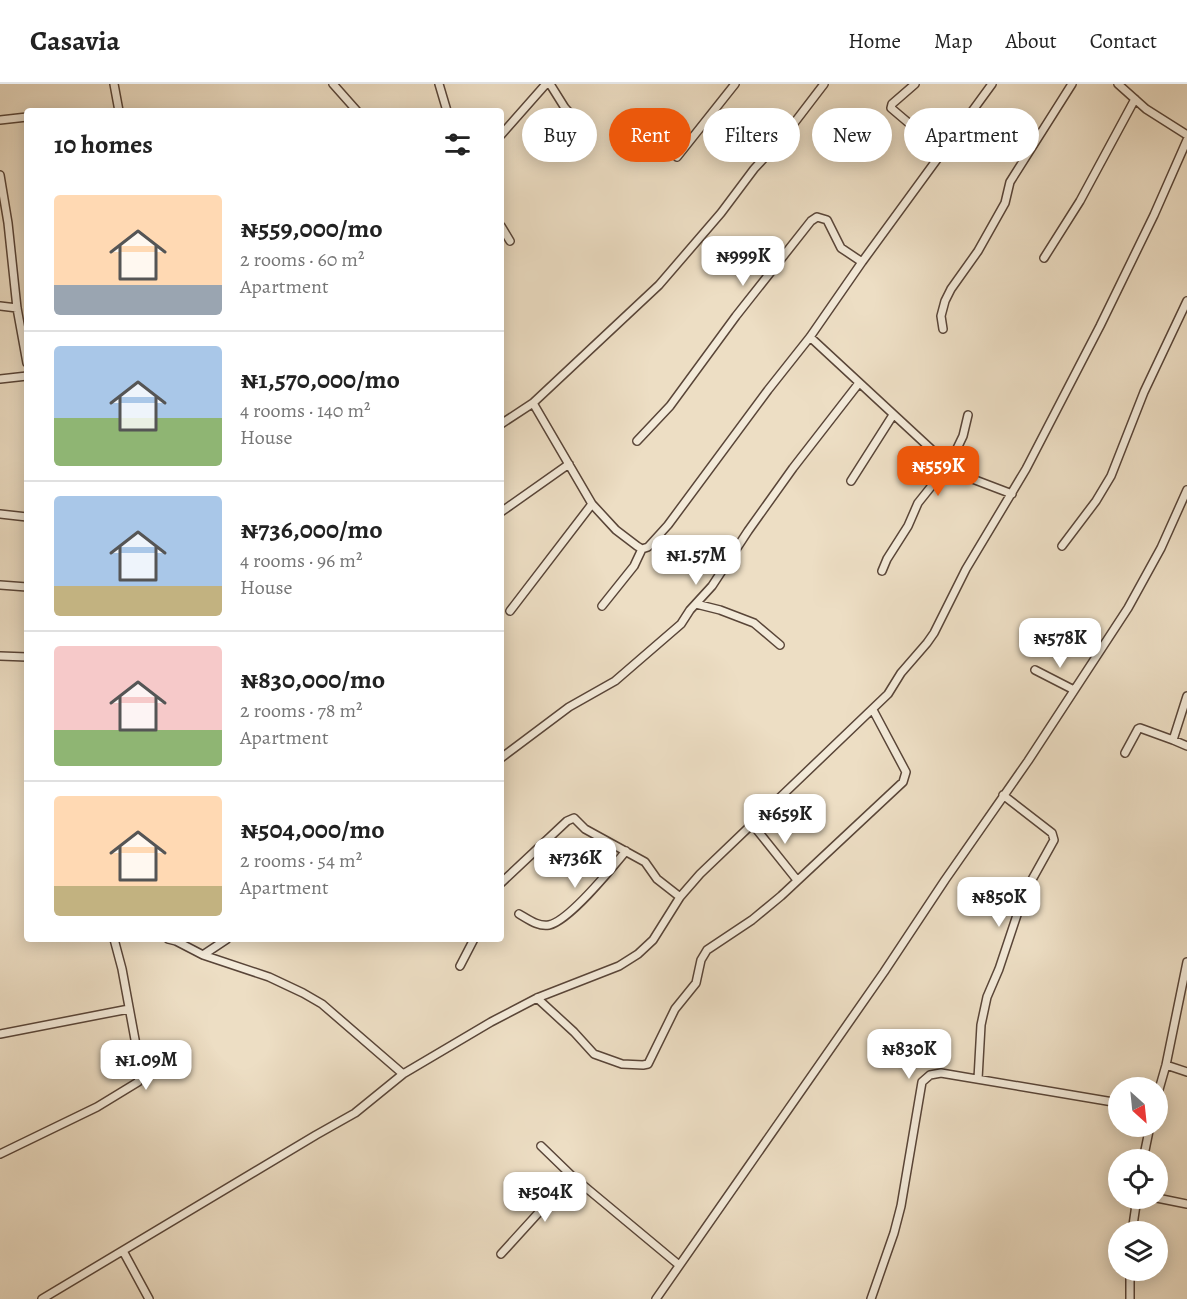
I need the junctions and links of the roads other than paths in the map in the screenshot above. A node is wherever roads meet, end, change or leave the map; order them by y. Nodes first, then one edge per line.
1 (114, 84) edge
2 (333, 84) edge
3 (439, 84) edge
4 (548, 84) edge
5 (735, 84) edge
6 (824, 84) edge
7 (915, 84) edge
8 (992, 84) edge
9 (1072, 84) edge
10 (1118, 84) edge
11 (1136, 99) junction
12 (118, 108) edge
13 (354, 108) edge
14 (446, 108) edge
15 (565, 108) edge
16 (975, 108) edge
17 (24, 117) edge
18 (904, 119) edge
19 (0, 120) edge
20 (504, 132) edge
21 (1187, 135) edge
22 (691, 139) edge
23 (1187, 140) edge
24 (937, 162) edge
25 (0, 175) edge
26 (504, 231) edge
27 (510, 241) dead end
28 (1044, 258) dead end
29 (862, 262) junction
30 (1187, 301) edge
31 (0, 306) edge
32 (17, 308) junction
33 (943, 328) dead end
34 (810, 337) junction
35 (24, 346) edge
36 (24, 376) edge
37 (0, 379) edge
38 (859, 383) junction
39 (532, 403) junction
40 (893, 415) junction
41 (968, 415) dead end
42 (504, 422) edge
43 (637, 441) dead end
44 (950, 463) junction
45 (569, 464) junction
46 (851, 481) dead end
47 (1187, 490) edge
48 (1012, 494) junction
49 (592, 504) junction
50 (504, 510) edge
51 (0, 514) edge
52 (24, 517) edge
53 (1062, 546) dead end
54 (642, 549) junction
55 (882, 571) dead end
56 (0, 585) edge
57 (24, 587) edge
58 (696, 604) junction
59 (602, 606) dead end
60 (510, 611) dead end
61 (780, 645) dead end
62 (0, 656) edge
63 (24, 657) edge
64 (1035, 670) dead end
65 (1074, 690) junction
66 (1187, 696) edge
67 (873, 710) junction
68 (1173, 740) junction
69 (1187, 746) edge
70 (1125, 753) dead end
71 (504, 756) edge
72 (1003, 795) junction
73 (753, 825) junction
74 (626, 851) junction
75 (504, 880) edge
76 (797, 880) junction
77 (680, 897) junction
78 (519, 914) dead end
79 (115, 942) edge
80 (178, 942) edge
81 (222, 942) edge
82 (472, 942) edge
83 (203, 955) junction
84 (1187, 962) edge
85 (460, 966) dead end
86 (537, 998) junction
87 (129, 1009) junction
88 (0, 1034) edge
89 (1166, 1065) junction
90 (1187, 1072) edge
91 (403, 1074) junction
92 (1163, 1077) edge
93 (978, 1079) junction
94 (1108, 1101) edge
95 (541, 1146) dead end
96 (0, 1154) edge
97 (572, 1176) junction
98 (1168, 1200) edge
99 (1187, 1204) edge
100 (123, 1251) junction
101 (501, 1254) dead end
102 (680, 1265) junction
103 (1130, 1281) edge
104 (42, 1299) edge
105 (149, 1299) edge
106 (656, 1299) edge
107 (871, 1299) edge
108 (1130, 1299) edge

1 - 12 street
2 - 13 street
3 - 14 street
4 - 15 street
4 - 20 street
5 - 22 street
6 - 39 street
7 - 18 street
8 - 16 street
9 - 33 street
10 - 11 street
11 - 21 street
11 - 28 street
17 - 19 street
23 - 48 street
24 - 29 street
25 - 32 street
26 - 27 street
29 - 34 street
29 - 43 street
30 - 53 street
31 - 32 street
32 - 35 street
34 - 38 street
34 - 54 street
36 - 37 street
38 - 40 street
38 - 58 street
39 - 42 street
39 - 45 street
40 - 44 street
40 - 46 street
41 - 44 street
44 - 48 street
44 - 55 street
45 - 49 street
45 - 50 street
47 - 65 street
48 - 67 street
49 - 54 street
49 - 60 street
51 - 52 street
54 - 59 street
56 - 57 street
58 - 61 street
58 - 71 street
62 - 63 street
64 - 65 street
65 - 72 street
66 - 68 street
67 - 73 street
67 - 76 street
68 - 69 street
68 - 70 street
72 - 93 street
72 - 102 street
73 - 76 street
73 - 77 street
74 - 75 street
74 - 77 street
74 - 78 street
76 - 86 street
77 - 86 street
79 - 87 street
80 - 83 street
81 - 83 street
82 - 85 street
83 - 91 street
84 - 89 street
86 - 91 street
87 - 88 street
87 - 96 street
89 - 90 street
89 - 92 street
91 - 100 street
93 - 94 street
93 - 107 street
95 - 97 street
97 - 101 street
97 - 102 street
98 - 99 street
100 - 104 street
100 - 105 street
102 - 106 street
103 - 108 street

